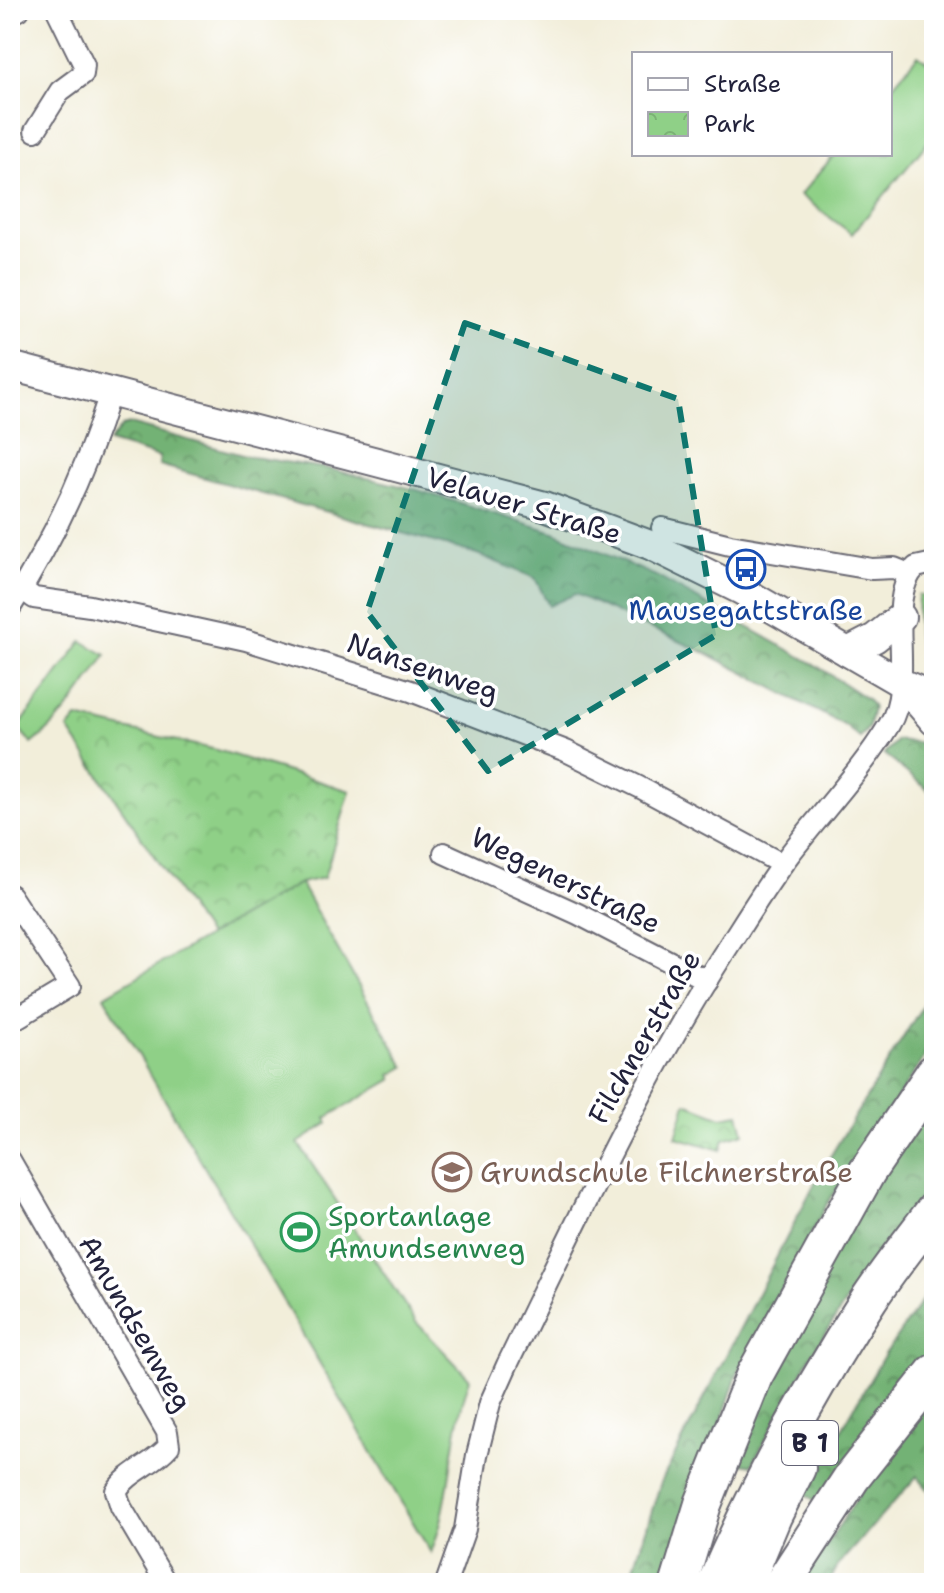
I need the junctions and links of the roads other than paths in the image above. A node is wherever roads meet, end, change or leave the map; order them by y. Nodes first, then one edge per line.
1 (19, 10) edge
2 (57, 10) edge
3 (10, 14) edge
4 (35, 131) dead end
5 (10, 366) edge
6 (110, 393) junction
7 (662, 528) dead end
8 (934, 563) edge
9 (909, 574) junction
10 (22, 589) junction
11 (10, 608) edge
12 (901, 617) junction
13 (848, 652) junction
14 (903, 684) junction
15 (934, 697) edge
16 (934, 721) edge
17 (444, 853) dead end
18 (782, 864) junction
19 (10, 895) edge
20 (707, 981) junction
21 (10, 1022) edge
22 (934, 1073) edge
23 (10, 1160) edge
24 (934, 1211) edge
25 (934, 1250) edge
26 (934, 1373) edge
27 (166, 1583) edge
28 (446, 1583) edge
29 (679, 1583) edge
30 (716, 1583) edge
31 (745, 1583) edge
32 (783, 1583) edge

1 - 3 street
2 - 4 street
5 - 6 main road, Velauer Straße
6 - 10 street
6 - 13 main road, Velauer Straße
7 - 9 street, Velauer Straße
8 - 9 street
9 - 12 street
10 - 11 street
10 - 18 street, Nansenweg
12 - 13 main road
12 - 14 street
13 - 14 main road, Velauer Straße
14 - 15 main road
14 - 16 main road
14 - 18 street, Filchnerstraße
17 - 20 street, Wegenerstraße
18 - 20 street, Filchnerstraße
19 - 21 street
20 - 28 street, Filchnerstraße
22 - 29 highway
23 - 27 street, Amundsenweg
24 - 30 highway
25 - 31 highway, B 1
26 - 32 highway

